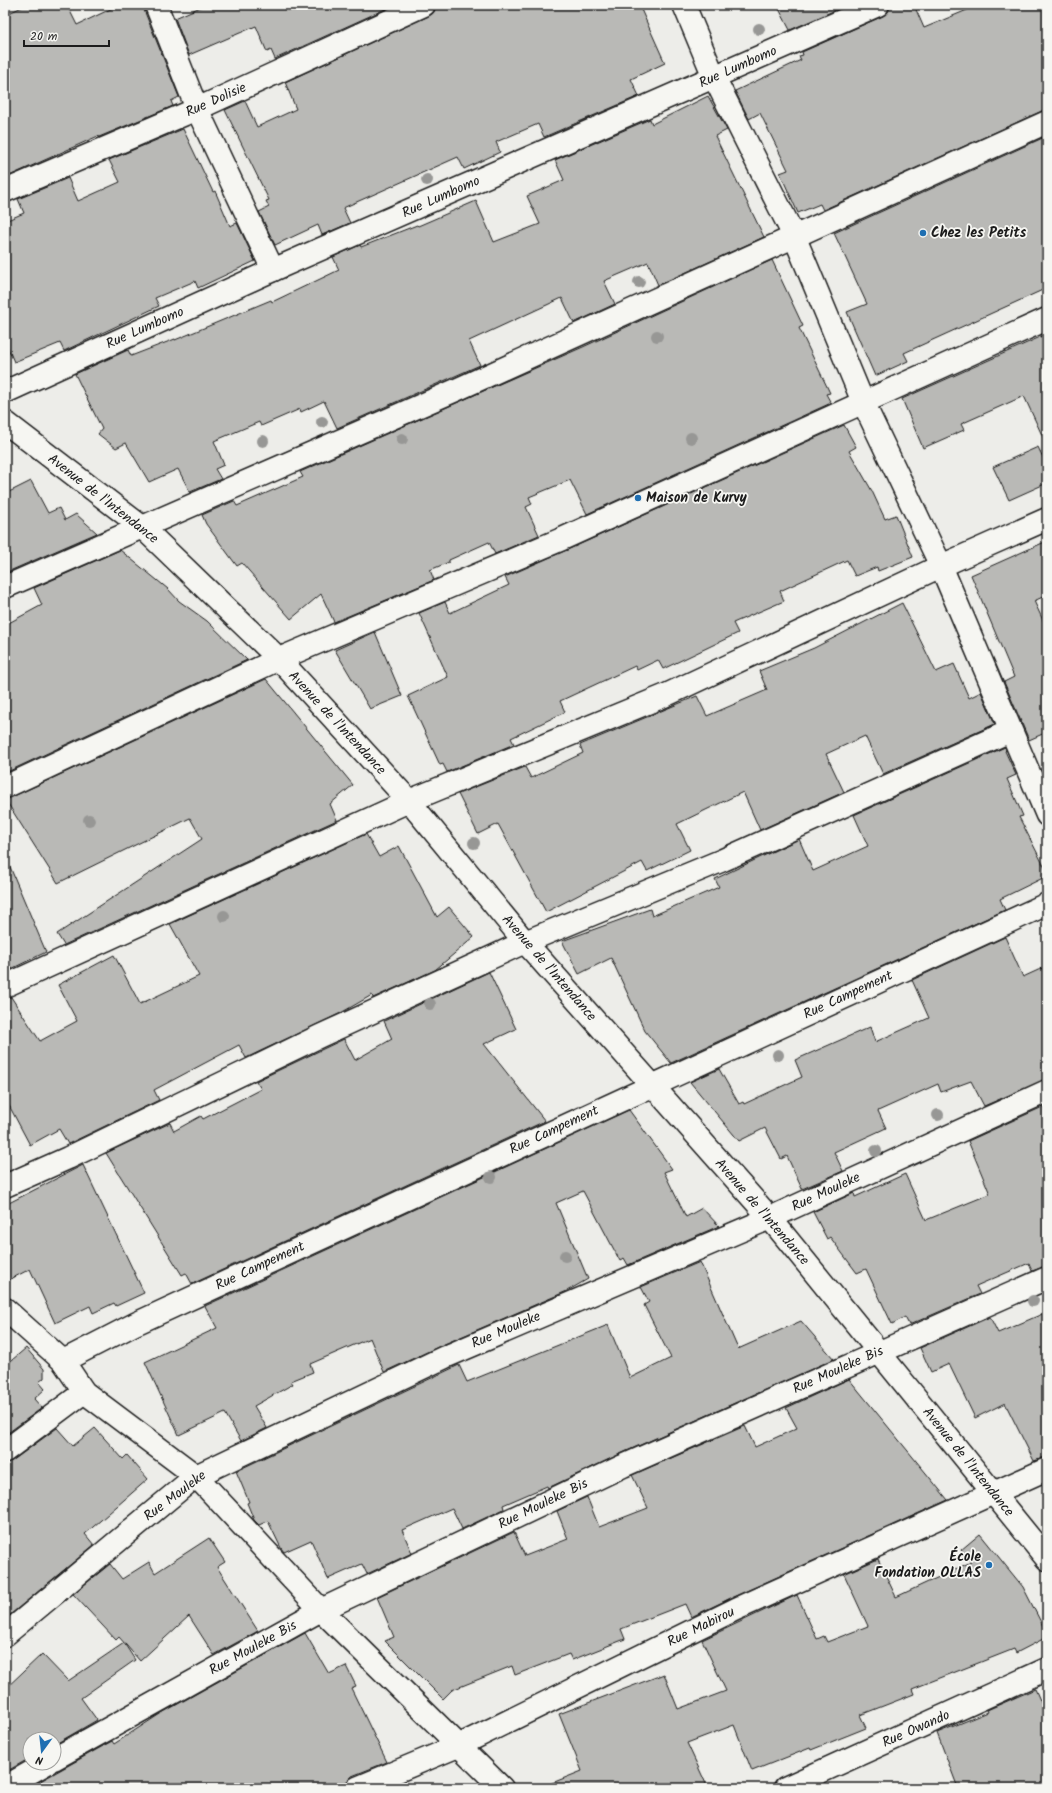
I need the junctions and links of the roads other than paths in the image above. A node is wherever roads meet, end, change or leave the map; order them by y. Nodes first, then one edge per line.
1 (156, 5) edge
2 (424, 5) edge
3 (684, 5) edge
4 (878, 5) edge
5 (714, 77) junction
6 (197, 109) junction
7 (1047, 122) edge
8 (5, 192) edge
9 (795, 238) junction
10 (273, 270) junction
11 (1047, 319) edge
12 (5, 392) edge
13 (863, 402) junction
14 (5, 422) edge
15 (1047, 519) edge
16 (142, 527) junction
17 (941, 566) junction
18 (5, 587) edge
19 (278, 659) junction
20 (1010, 731) junction
21 (5, 787) edge
22 (409, 801) junction
23 (1047, 815) edge
24 (1047, 904) edge
25 (525, 942) junction
26 (5, 986) edge
27 (651, 1085) junction
28 (1047, 1091) edge
29 (5, 1186) edge
30 (770, 1218) junction
31 (1047, 1278) edge
32 (5, 1309) edge
33 (879, 1352) junction
34 (63, 1361) junction
35 (84, 1392) junction
36 (5, 1451) edge
37 (1047, 1469) edge
38 (196, 1476) junction
39 (993, 1493) junction
40 (1047, 1559) edge
41 (321, 1610) junction
42 (5, 1635) edge
43 (1047, 1669) edge
44 (458, 1746) junction
45 (62, 1755) edge
46 (33, 1771) edge
47 (5, 1787) edge
48 (357, 1788) edge
49 (502, 1788) edge
50 (785, 1788) edge

1 - 6 street
2 - 6 street, Rue Dolisie
3 - 5 street
4 - 5 street, Rue Lumbomo
5 - 9 street
5 - 10 street, Rue Lumbomo
6 - 8 street, Rue Dolisie
6 - 10 street
7 - 9 street
9 - 13 street
9 - 16 street
10 - 12 street, Rue Lumbomo
11 - 13 street
13 - 17 street
13 - 19 street
14 - 16 street, Avenue de l'Intendance
15 - 17 street
16 - 18 street
16 - 19 street, Avenue de l'Intendance
17 - 20 street
17 - 22 street
19 - 21 street
19 - 22 street, Avenue de l'Intendance
20 - 23 street
20 - 25 street
22 - 25 street, Avenue de l'Intendance
22 - 26 street
24 - 27 street, Rue Campement
25 - 27 street, Avenue de l'Intendance
25 - 29 street
27 - 30 street, Avenue de l'Intendance
27 - 34 street, Rue Campement
28 - 30 street, Rue Mouleke
30 - 33 street, Avenue de l'Intendance
30 - 38 street, Rue Mouleke
31 - 33 street, Rue Mouleke Bis
32 - 34 street
33 - 39 street, Avenue de l'Intendance
33 - 41 street, Rue Mouleke Bis
34 - 35 street
35 - 36 street
35 - 38 street
37 - 39 street, Rue Mabirou
38 - 41 street
38 - 42 street, Rue Mouleke
39 - 40 street, Avenue de l'Intendance
39 - 44 street, Rue Mabirou
41 - 44 street
41 - 45 street, Rue Mouleke Bis
43 - 50 street, Rue Owando
44 - 48 street, Rue Mabirou
44 - 49 street
46 - 47 street

